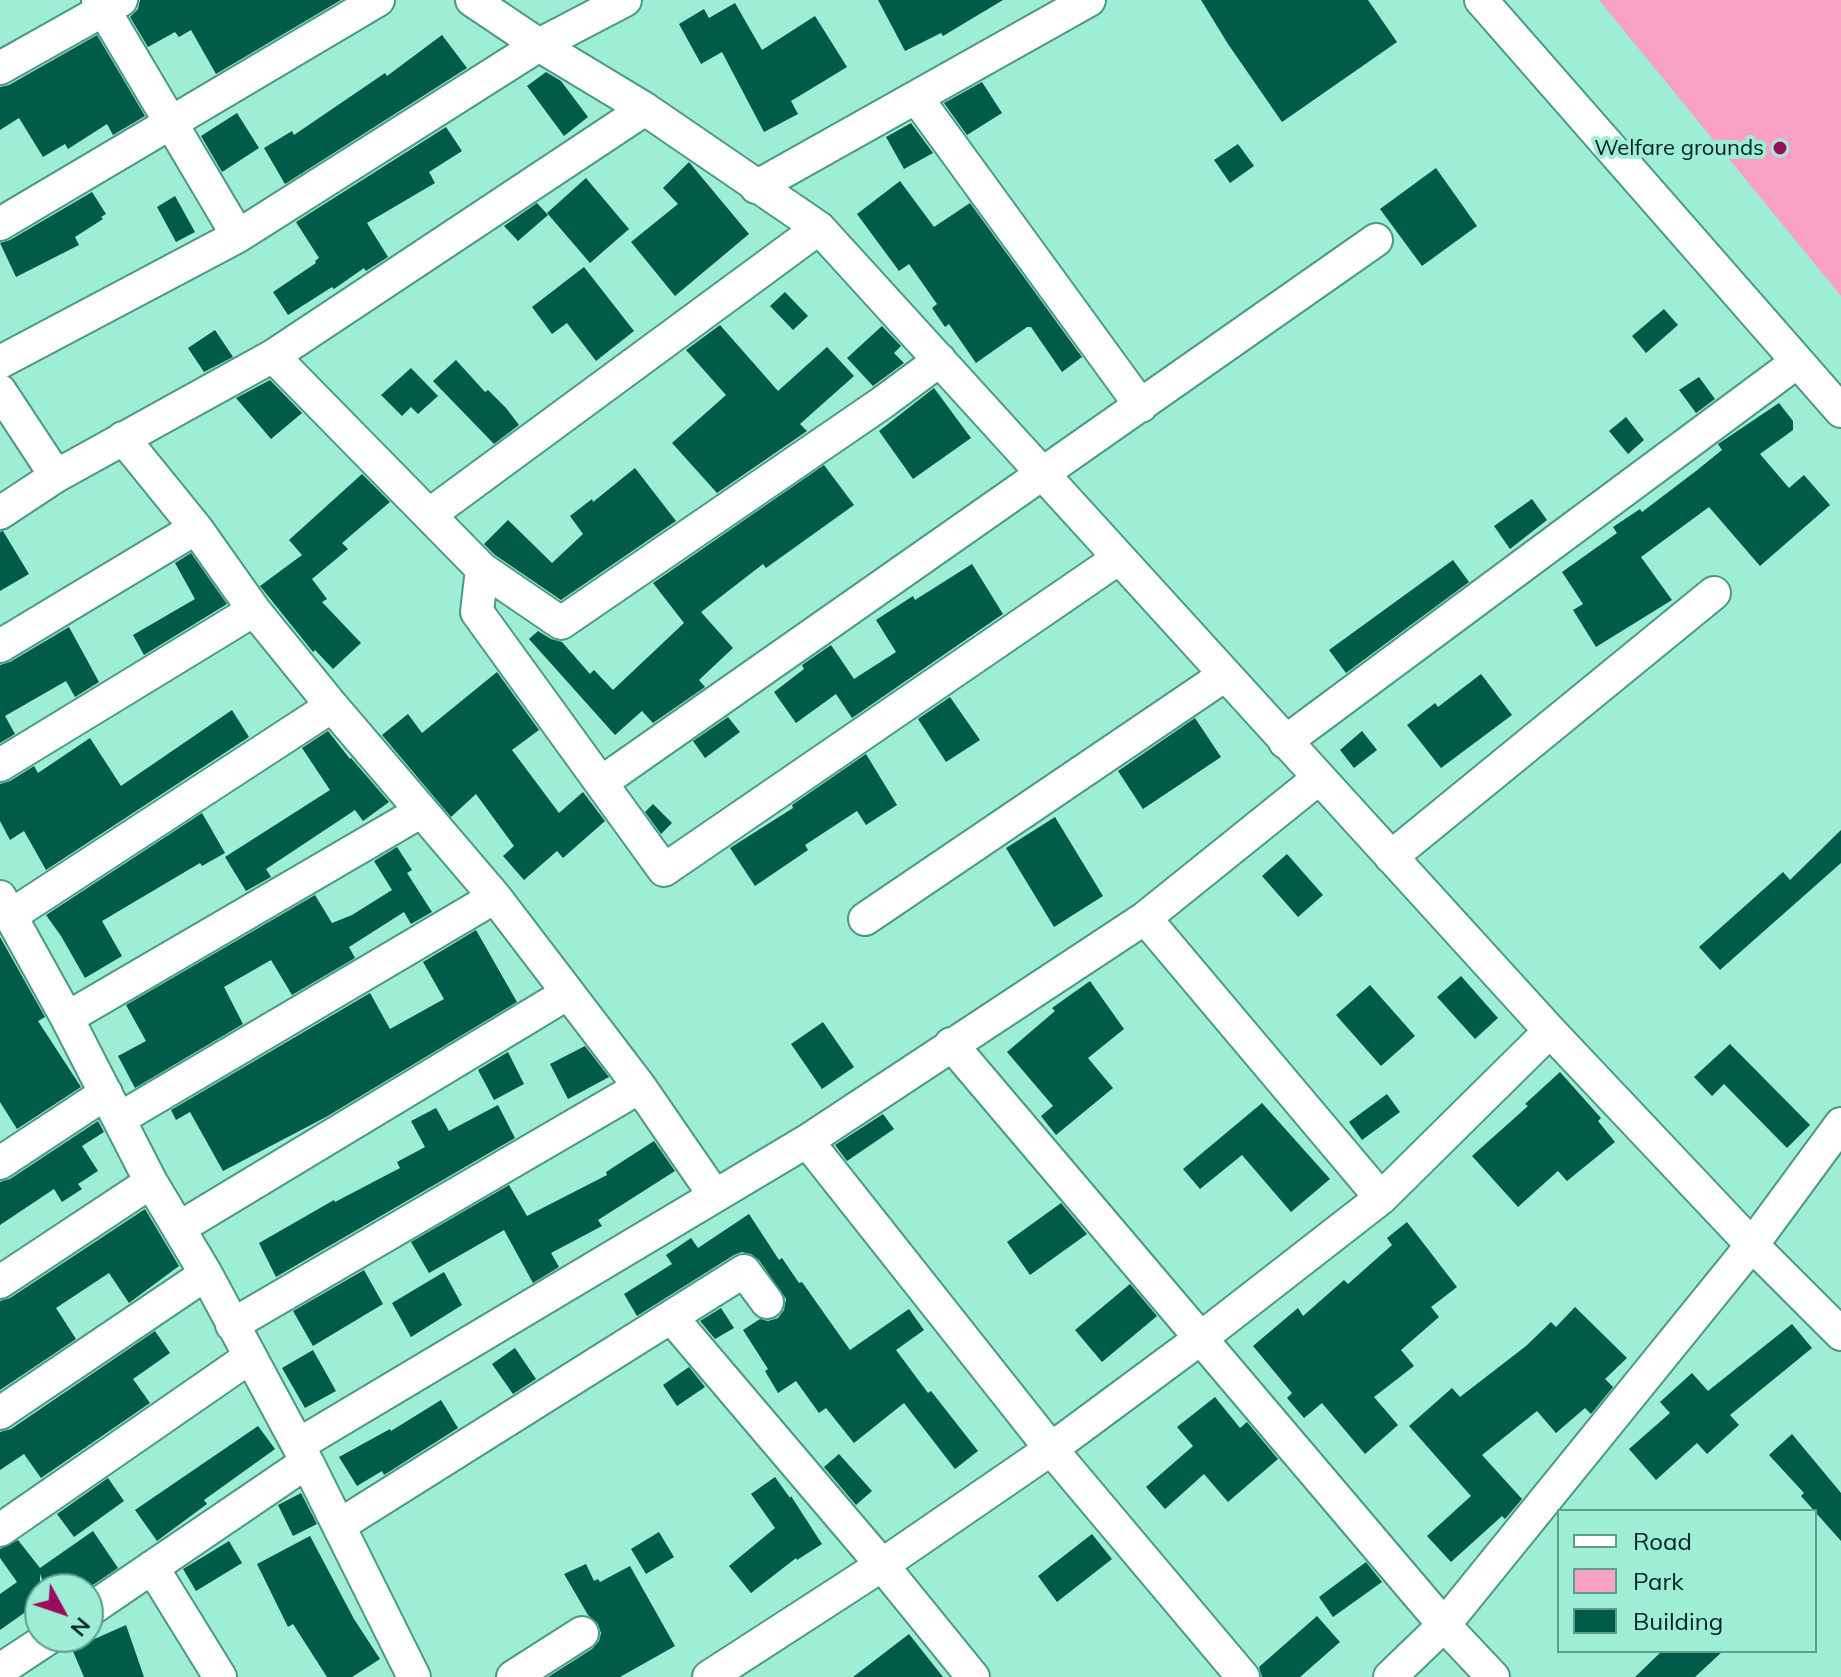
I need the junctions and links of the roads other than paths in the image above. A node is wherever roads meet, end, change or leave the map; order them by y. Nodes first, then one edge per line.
1 (378, 0) edge
2 (472, 0) edge
3 (625, 0) edge
4 (1089, 0) edge
5 (1481, 0) edge
6 (107, 3) edge
7 (539, 45) junction
8 (0, 68) edge
9 (916, 97) junction
10 (645, 109) junction
11 (171, 124) junction
12 (756, 187) junction
13 (0, 224) edge
14 (819, 228) junction
15 (238, 236) junction
16 (1376, 240) dead end
17 (273, 356) junction
18 (940, 360) junction
19 (0, 362) edge
20 (1797, 362) junction
21 (0, 391) edge
22 (1141, 406) junction
23 (1841, 411) edge
24 (123, 438) junction
25 (1043, 474) junction
26 (56, 476) junction
27 (0, 513) edge
28 (429, 515) junction
29 (196, 528) junction
30 (1119, 558) junction
31 (482, 569) junction
32 (1714, 593) dead end
33 (254, 610) junction
34 (0, 646) edge
35 (1225, 675) junction
36 (332, 706) junction
37 (1285, 742) junction
38 (0, 765) edge
39 (1319, 778) junction
40 (602, 782) junction
41 (420, 812) junction
42 (1391, 857) junction
43 (495, 897) junction
44 (5, 906) edge
45 (1145, 918) junction
46 (865, 919) dead end
47 (568, 993) junction
48 (67, 1018) junction
49 (1550, 1031) junction
50 (951, 1044) junction
51 (640, 1087) junction
52 (112, 1106) junction
53 (1841, 1124) edge
54 (807, 1141) junction
55 (0, 1163) edge
56 (151, 1182) junction
57 (715, 1196) junction
58 (1381, 1198) junction
59 (179, 1228) junction
60 (1752, 1245) junction
61 (206, 1274) junction
62 (0, 1282) edge
63 (767, 1302) dead end
64 (672, 1318) junction
65 (232, 1325) junction
66 (1841, 1334) edge
67 (1201, 1338) junction
68 (250, 1357) junction
69 (0, 1413) edge
70 (1051, 1449) junction
71 (302, 1454) junction
72 (340, 1525) junction
73 (0, 1530) edge
74 (882, 1565) junction
75 (152, 1567) junction
76 (104, 1600) edge
77 (1444, 1625) junction
78 (582, 1633) dead end
79 (26, 1653) edge
80 (0, 1670) edge
81 (220, 1677) edge
82 (414, 1677) edge
83 (513, 1677) edge
84 (709, 1677) edge
85 (973, 1677) edge
86 (1243, 1677) edge
87 (1390, 1677) edge
88 (1493, 1677) edge

1 - 11 street
2 - 7 street
3 - 7 street
4 - 9 street
5 - 20 street
6 - 8 street
6 - 11 street
7 - 10 street
7 - 15 street
9 - 12 street
9 - 22 street
10 - 12 street
10 - 17 street
11 - 13 street
11 - 15 street
12 - 14 street
14 - 18 street
14 - 28 street
15 - 19 street
16 - 22 street
17 - 24 street
17 - 28 street
18 - 25 street
18 - 31 street
20 - 23 street
20 - 37 street
21 - 26 street
22 - 25 street
24 - 26 street
24 - 29 street
25 - 30 street
25 - 40 street
26 - 27 street
28 - 31 street
29 - 33 street
29 - 34 street
30 - 35 street
30 - 40 street
31 - 40 street
32 - 42 street
33 - 36 street
33 - 38 street
35 - 37 street
35 - 46 street
36 - 41 street
36 - 44 street
37 - 39 street
39 - 42 street
39 - 45 street
41 - 43 street
41 - 48 street
42 - 49 street
43 - 47 street
43 - 52 street
44 - 48 street
45 - 50 street
45 - 58 street
47 - 51 street
47 - 59 street
48 - 52 street
49 - 58 street
49 - 60 street
50 - 54 street
50 - 67 street
51 - 57 street
51 - 65 street
52 - 55 street
52 - 56 street
53 - 60 street
54 - 57 street
54 - 70 street
56 - 59 street
56 - 62 street
57 - 71 street
58 - 67 street
59 - 61 street
60 - 66 street
60 - 77 street
61 - 65 street
61 - 69 street
63 - 64 street
64 - 72 street
64 - 74 street
65 - 68 street
67 - 70 street
67 - 77 street
68 - 71 street
68 - 73 street
70 - 74 street
70 - 86 street
71 - 72 street
71 - 75 street
72 - 82 street
74 - 84 street
74 - 85 street
75 - 76 street
75 - 81 street
77 - 87 street
77 - 88 street
78 - 83 street
79 - 80 street

